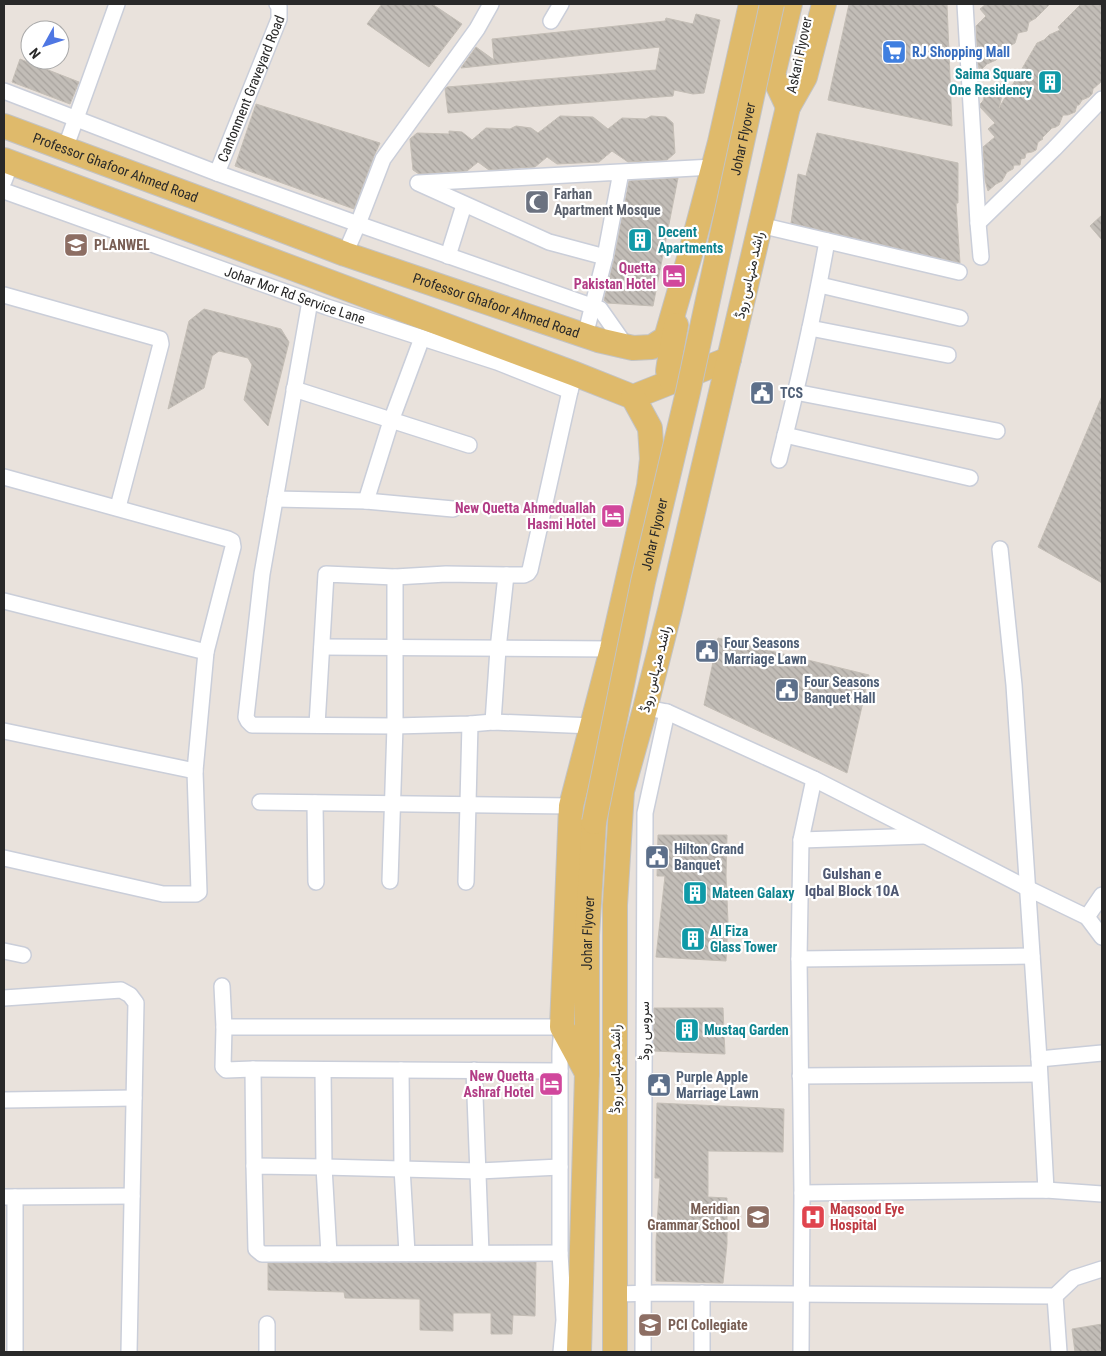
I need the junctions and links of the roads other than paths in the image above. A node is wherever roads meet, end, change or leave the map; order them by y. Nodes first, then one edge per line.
1 (117, 4) edge
2 (276, 4) edge
3 (491, 4) edge
4 (561, 4) edge
5 (750, 4) edge
6 (772, 4) edge
7 (790, 4) edge
8 (810, 4) edge
9 (824, 4) edge
10 (965, 4) edge
11 (551, 21) dead end
12 (4, 91) edge
13 (1102, 99) edge
14 (788, 107) junction
15 (75, 118) junction
16 (4, 126) edge
17 (65, 149) junction
18 (713, 167) junction
19 (6, 168) edge
20 (218, 172) junction
21 (621, 172) junction
22 (4, 191) edge
23 (214, 204) junction
24 (464, 205) junction
25 (978, 223) junction
26 (358, 224) junction
27 (760, 225) junction
28 (201, 234) junction
29 (828, 241) junction
30 (345, 254) junction
31 (690, 255) junction
32 (448, 256) junction
33 (981, 256) dead end
34 (605, 257) junction
35 (959, 272) dead end
36 (820, 285) junction
37 (4, 295) edge
38 (310, 301) junction
39 (592, 307) junction
40 (960, 318) dead end
41 (810, 328) junction
42 (433, 335) junction
43 (585, 336) junction
44 (626, 346) junction
45 (948, 355) dead end
46 (729, 359) junction
47 (672, 381) junction
48 (572, 382) junction
49 (294, 389) junction
50 (795, 392) junction
51 (632, 397) junction
52 (391, 420) junction
53 (997, 431) dead end
54 (785, 435) junction
55 (469, 445) dead end
56 (779, 460) dead end
57 (4, 477) edge
58 (970, 478) dead end
59 (649, 486) junction
60 (275, 499) junction
61 (366, 501) junction
62 (695, 501) junction
63 (118, 507) junction
64 (453, 509) dead end
65 (1000, 549) dead end
66 (506, 575) junction
67 (395, 577) junction
68 (4, 601) edge
69 (322, 647) junction
70 (395, 647) junction
71 (498, 649) junction
72 (612, 649) junction
73 (206, 652) junction
74 (656, 710) junction
75 (493, 722) junction
76 (470, 724) junction
77 (317, 725) junction
78 (395, 726) junction
79 (593, 726) junction
80 (4, 732) edge
81 (195, 772) junction
82 (814, 779) junction
83 (260, 802) dead end
84 (315, 803) junction
85 (392, 804) junction
86 (468, 804) junction
87 (572, 806) junction
88 (926, 836) junction
89 (801, 840) junction
90 (4, 858) edge
91 (390, 881) dead end
92 (316, 882) dead end
93 (466, 882) dead end
94 (1027, 888) junction
95 (1102, 895) edge
96 (1087, 917) junction
97 (1102, 937) edge
98 (4, 951) edge
99 (23, 955) dead end
100 (1032, 956) junction
101 (799, 958) junction
102 (222, 986) dead end
103 (4, 998) edge
104 (562, 1026) junction
105 (224, 1027) junction
106 (1102, 1053) edge
107 (1039, 1066) junction
108 (253, 1069) junction
109 (323, 1070) junction
110 (401, 1070) junction
111 (474, 1070) junction
112 (560, 1071) junction
113 (587, 1072) junction
114 (800, 1076) junction
115 (134, 1098) junction
116 (4, 1100) edge
117 (254, 1166) junction
118 (324, 1167) junction
119 (560, 1167) junction
120 (402, 1168) junction
121 (478, 1171) junction
122 (1046, 1190) junction
123 (802, 1193) junction
124 (1102, 1194) edge
125 (132, 1196) junction
126 (9, 1197) edge
127 (407, 1253) junction
128 (481, 1253) junction
129 (560, 1253) junction
130 (329, 1254) junction
131 (1102, 1268) edge
132 (643, 1293) junction
133 (616, 1294) junction
134 (702, 1294) junction
135 (802, 1294) junction
136 (1055, 1296) junction
137 (572, 1317) junction
138 (267, 1324) dead end
139 (15, 1352) edge
140 (129, 1352) edge
141 (267, 1352) edge
142 (561, 1352) edge
143 (579, 1352) edge
144 (615, 1352) edge
145 (643, 1352) edge
146 (702, 1352) edge
147 (801, 1352) edge
148 (1058, 1352) edge

1 - 15 street
2 - 20 street, Cantonment Graveyard Road
3 - 26 street
4 - 11 street
5 - 18 main road, Professor Ghafoor Ahmed Road
6 - 113 main road, Johar Flyover, bridge
7 - 14 main road
8 - 14 main road, Askari Flyover
9 - 14 main road, راشد منہاس روڈ
10 - 25 street
12 - 15 street
13 - 25 street
14 - 27 main road, راشد منہاس روڈ
15 - 17 street
15 - 20 street
16 - 17 main road, Professor Ghafoor Ahmed Road
17 - 23 main road, Professor Ghafoor Ahmed Road
18 - 21 street
18 - 31 main road, Professor Ghafoor Ahmed Road
19 - 28 main road
20 - 26 street
21 - 24 street
21 - 34 street
22 - 38 street, Johar Mor Rd Service Lane
23 - 28 main road
23 - 30 main road, Professor Ghafoor Ahmed Road
24 - 32 street
24 - 34 street
25 - 33 street
26 - 30 street
26 - 32 street
27 - 29 street
27 - 46 main road, راشد منہاس روڈ
28 - 42 main road
29 - 35 street
29 - 36 street
30 - 43 main road, Professor Ghafoor Ahmed Road
31 - 44 main road, Professor Ghafoor Ahmed Road
31 - 47 main road
32 - 39 street
34 - 39 street
36 - 40 street
36 - 41 street
37 - 63 street
38 - 42 street, Johar Mor Rd Service Lane
38 - 49 street
39 - 43 street
39 - 44 street
41 - 45 street
41 - 50 street
42 - 48 main road
42 - 52 street
43 - 44 main road, Professor Ghafoor Ahmed Road
46 - 47 main road
46 - 62 main road, راشد منہاس روڈ
47 - 51 main road
48 - 51 main road
48 - 66 street
49 - 52 street
49 - 60 street
50 - 53 street
50 - 54 street
51 - 59 main road
52 - 55 street
52 - 61 street
54 - 56 street
54 - 58 street
57 - 63 street
59 - 62 main road
59 - 72 main road
60 - 61 street
60 - 77 street
61 - 64 street
62 - 74 main road, راشد منہاس روڈ
63 - 73 street
65 - 94 street
66 - 67 street
66 - 71 street
67 - 69 street
67 - 70 street
68 - 73 street
69 - 70 street
69 - 77 street
70 - 71 street
70 - 78 street
71 - 72 street
71 - 75 street
72 - 79 main road
73 - 81 street
74 - 82 street
74 - 132 street, سروس روڈ
74 - 133 main road, راشد منہاس روڈ
75 - 76 street
75 - 79 street
76 - 78 street
76 - 86 street
77 - 78 street
78 - 85 street
79 - 87 main road
80 - 81 street
81 - 90 street
82 - 88 street
82 - 89 street
83 - 84 street
84 - 85 street
84 - 92 street
85 - 86 street
85 - 91 street
86 - 87 street
86 - 93 street
87 - 104 main road
88 - 89 street
88 - 94 street
89 - 101 street
94 - 96 street
94 - 100 street
95 - 96 street
96 - 97 street
98 - 99 street
100 - 101 street
100 - 107 street
101 - 114 street
102 - 105 street
103 - 115 street
104 - 105 street
104 - 112 street
104 - 113 main road
105 - 108 street
106 - 107 street
107 - 114 street
107 - 122 street
108 - 109 street
108 - 117 street
109 - 110 street
109 - 118 street
110 - 111 street
110 - 120 street
111 - 112 street
111 - 121 street
112 - 119 street
113 - 137 main road, راشد منہاس روڈ
114 - 123 street
115 - 116 street
115 - 125 street
117 - 118 street
117 - 130 street
118 - 120 street
118 - 130 street
119 - 121 street
119 - 129 street
120 - 121 street
120 - 127 street
121 - 128 street
122 - 123 street
122 - 124 street
123 - 135 street
125 - 126 street
125 - 140 street
126 - 139 street
127 - 128 street
127 - 130 street
128 - 129 street
129 - 137 street
131 - 136 street
132 - 133 street
132 - 134 street
132 - 145 street, سروس روڈ
133 - 144 main road, راشد منہاس روڈ
134 - 135 street
134 - 146 street
135 - 136 street
135 - 147 street
136 - 148 street
137 - 142 street
137 - 143 main road, راشد منہاس روڈ
138 - 141 street

